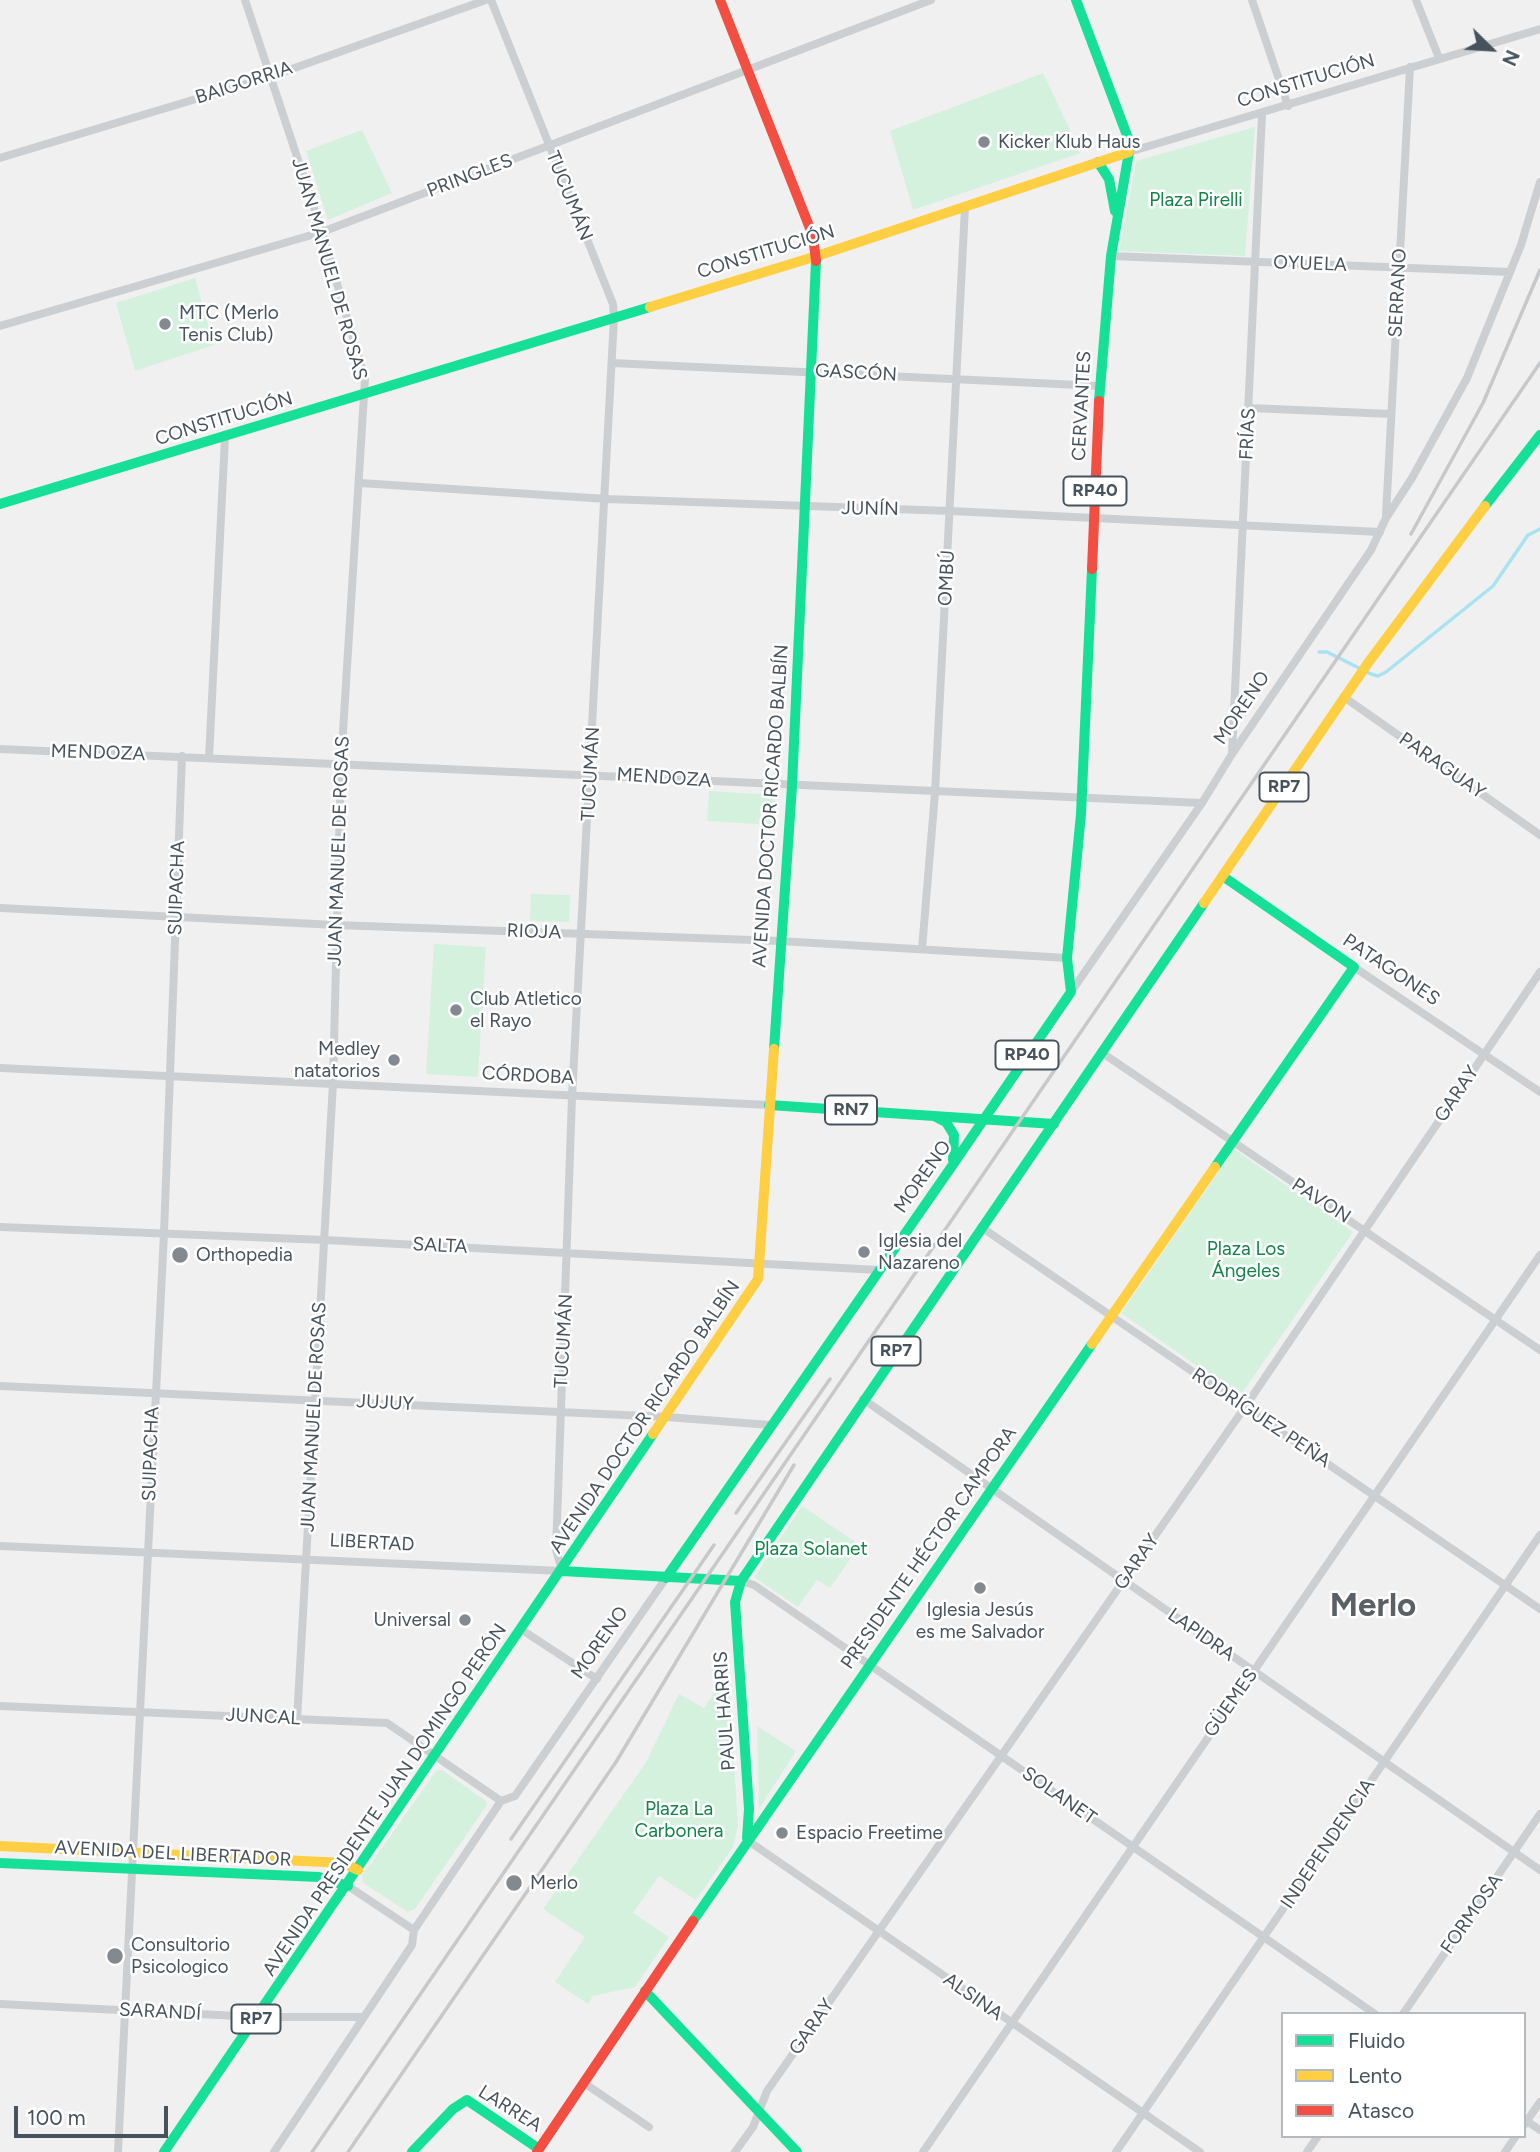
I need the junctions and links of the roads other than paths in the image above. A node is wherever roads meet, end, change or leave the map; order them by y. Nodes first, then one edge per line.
1 (245, 0) edge
2 (486, 0) edge
3 (491, 0) edge
4 (720, 0) edge
5 (931, 0) edge
6 (1076, 0) edge
7 (1252, 0) edge
8 (1416, 0) edge
9 (1540, 29) edge
10 (1439, 58) junction
11 (1410, 67) junction
12 (746, 68) junction
13 (269, 76) junction
14 (1288, 106) junction
15 (1262, 114) junction
16 (549, 146) junction
17 (1129, 152) junction
18 (0, 159) edge
19 (1098, 162) junction
20 (1540, 182) edge
21 (965, 206) junction
22 (1116, 221) junction
23 (322, 232) junction
24 (817, 256) junction
25 (1111, 256) junction
26 (1255, 262) junction
27 (1399, 268) junction
28 (1510, 272) junction
29 (614, 317) junction
30 (0, 326) edge
31 (612, 363) junction
32 (813, 370) junction
33 (957, 378) junction
34 (1100, 386) junction
35 (364, 393) junction
36 (1250, 408) junction
37 (1391, 414) junction
38 (1540, 435) edge
39 (225, 437) junction
40 (360, 483) junction
41 (607, 499) junction
42 (0, 504) edge
43 (807, 507) junction
44 (951, 511) junction
45 (1094, 518) junction
46 (1386, 518) junction
47 (1243, 525) junction
48 (1380, 532) junction
49 (1344, 697) junction
50 (0, 749) edge
51 (1232, 754) junction
52 (182, 756) junction
53 (209, 758) junction
54 (341, 764) junction
55 (591, 773) junction
56 (792, 786) junction
57 (936, 793) junction
58 (1081, 799) junction
59 (1202, 803) junction
60 (1540, 835) edge
61 (1224, 877) junction
62 (0, 908) edge
63 (175, 917) junction
64 (335, 925) junction
65 (581, 934) junction
66 (780, 941) junction
67 (922, 949) junction
68 (1067, 958) junction
69 (1354, 967) junction
70 (1540, 972) edge
71 (1070, 992) junction
72 (1101, 1052) junction
73 (1485, 1054) junction
74 (0, 1068) edge
75 (169, 1076) junction
76 (333, 1083) junction
77 (1540, 1092) edge
78 (572, 1097) junction
79 (769, 1105) junction
80 (933, 1116) junction
81 (983, 1119) junction
82 (1054, 1124) junction
83 (1232, 1142) junction
84 (952, 1166) junction
85 (0, 1227) edge
86 (981, 1227) junction
87 (1365, 1229) junction
88 (164, 1233) junction
89 (325, 1240) junction
90 (567, 1254) junction
91 (1540, 1255) edge
92 (762, 1264) junction
93 (879, 1270) junction
94 (1111, 1316) junction
95 (1497, 1319) junction
96 (1540, 1350) edge
97 (0, 1386) edge
98 (154, 1391) junction
99 (863, 1399) junction
100 (314, 1400) junction
101 (1245, 1407) junction
102 (560, 1412) junction
103 (667, 1417) junction
104 (770, 1425) junction
105 (990, 1489) junction
106 (1375, 1494) junction
107 (1540, 1535) edge
108 (0, 1546) edge
109 (147, 1551) junction
110 (307, 1558) junction
111 (562, 1571) junction
112 (666, 1578) junction
113 (741, 1581) junction
114 (1123, 1581) junction
115 (1505, 1585) junction
116 (1540, 1609) edge
117 (522, 1630) junction
118 (869, 1665) junction
119 (1253, 1672) junction
120 (597, 1679) junction
121 (0, 1706) edge
122 (138, 1712) junction
123 (297, 1720) junction
124 (436, 1756) junction
125 (1001, 1756) junction
126 (1384, 1761) junction
127 (501, 1801) junction
128 (1540, 1814) edge
129 (747, 1840) junction
130 (0, 1846) edge
131 (1132, 1847) junction
132 (1515, 1852) junction
133 (130, 1853) junction
134 (0, 1863) edge
135 (130, 1870) junction
136 (358, 1870) junction
137 (1540, 1870) edge
138 (348, 1886) junction
139 (414, 1930) junction
140 (880, 1932) junction
141 (1264, 1938) junction
142 (645, 1991) junction
143 (0, 2004) edge
144 (124, 2010) junction
145 (1372, 2012) edge
146 (1404, 2012) edge
147 (258, 2017) junction
148 (362, 2017) junction
149 (1011, 2023) junction
150 (584, 2083) junction
151 (1540, 2102) edge
152 (759, 2111) junction
153 (1143, 2113) junction
154 (1526, 2121) edge
155 (649, 2127) dead end
156 (538, 2150) edge
157 (118, 2152) edge
158 (164, 2152) edge
159 (274, 2152) edge
160 (412, 2152) edge
161 (736, 2152) edge
162 (797, 2152) edge
163 (923, 2152) edge
164 (1116, 2152) edge
165 (1200, 2152) edge

1 - 13 street, JUAN MANUEL DE ROSAS
2 - 13 street, BAIGORRIA
3 - 16 street, TUCUMÁN
4 - 12 main road, AVENIDA DOCTOR RICARDO BALBÍN
5 - 12 street, PRINGLES
6 - 17 main road, CERVANTES / RP40
7 - 14 street
8 - 10 street
9 - 10 street, CONSTITUCIÓN
10 - 11 street, CONSTITUCIÓN
11 - 14 street, CONSTITUCIÓN
11 - 27 street, SERRANO
12 - 16 street, PRINGLES
12 - 24 main road, AVENIDA DOCTOR RICARDO BALBÍN
13 - 18 street, BAIGORRIA
13 - 23 street, JUAN MANUEL DE ROSAS
14 - 15 street, CONSTITUCIÓN
15 - 17 street, CONSTITUCIÓN
15 - 26 street, FRÍAS
16 - 23 street, PRINGLES
16 - 29 street, TUCUMÁN
17 - 19 main road, CONSTITUCIÓN
17 - 22 main road, CERVANTES / RP40
19 - 21 main road, CONSTITUCIÓN
19 - 22 main road
20 - 28 street, MORENO
21 - 24 main road, CONSTITUCIÓN
21 - 33 street, OMBÚ
22 - 25 main road, CERVANTES / RP40
23 - 30 street, PRINGLES
23 - 35 street, JUAN MANUEL DE ROSAS
24 - 29 main road, CONSTITUCIÓN
24 - 32 main road, AVENIDA DOCTOR RICARDO BALBÍN
25 - 26 street, OYUELA
25 - 34 main road, CERVANTES / RP40
26 - 27 street, OYUELA
26 - 36 street, FRÍAS
27 - 28 street, OYUELA
27 - 37 street, SERRANO
28 - 46 street, MORENO
29 - 31 street, TUCUMÁN
29 - 35 main road, CONSTITUCIÓN
31 - 32 street, GASCÓN
31 - 41 street, TUCUMÁN
32 - 33 street, GASCÓN
32 - 43 main road, AVENIDA DOCTOR RICARDO BALBÍN
33 - 34 street, GASCÓN
33 - 44 street, OMBÚ
34 - 45 main road, CERVANTES / RP40
35 - 39 main road, CONSTITUCIÓN
35 - 40 street, JUAN MANUEL DE ROSAS
36 - 37 street
36 - 47 street, FRÍAS
37 - 46 street, SERRANO
38 - 49 main road, RP7
39 - 42 main road, CONSTITUCIÓN
39 - 53 street
40 - 41 street, JUNÍN
40 - 54 street, JUAN MANUEL DE ROSAS
41 - 43 street, JUNÍN
41 - 55 street, TUCUMÁN
43 - 44 street, JUNÍN
43 - 56 main road, AVENIDA DOCTOR RICARDO BALBÍN
44 - 45 street, JUNÍN
44 - 57 street, OMBÚ
45 - 47 street, JUNÍN
45 - 58 main road, CERVANTES / RP40
46 - 48 street, MORENO
47 - 48 street, JUNÍN
47 - 51 street, FRÍAS
48 - 51 street, MORENO
49 - 60 street, PARAGUAY
49 - 61 main road, RP7
50 - 52 street, MENDOZA
51 - 59 street, MORENO
52 - 53 street, MENDOZA
52 - 63 street, SUIPACHA
53 - 54 street, MENDOZA
54 - 55 street, MENDOZA
54 - 64 street, JUAN MANUEL DE ROSAS
55 - 56 street, MENDOZA
55 - 65 street, TUCUMÁN
56 - 57 street, MENDOZA
56 - 66 main road, AVENIDA DOCTOR RICARDO BALBÍN
57 - 58 street, MENDOZA
57 - 67 street, OMBÚ
58 - 59 street, MENDOZA
58 - 68 main road, CERVANTES / RP40
59 - 71 street, MORENO
61 - 69 main road, PATAGONES
61 - 72 main road, RP7
62 - 63 street, RIOJA
63 - 64 street, RIOJA
63 - 75 street, SUIPACHA
64 - 65 street, RIOJA
64 - 76 street, JUAN MANUEL DE ROSAS
65 - 66 street, RIOJA
65 - 78 street, TUCUMÁN
66 - 67 street, RIOJA
66 - 79 main road, AVENIDA DOCTOR RICARDO BALBÍN
67 - 68 street, RIOJA
68 - 71 main road, CERVANTES / RP40
69 - 73 street, PATAGONES
69 - 83 main road, PRESIDENTE HÉCTOR CAMPORA
70 - 73 street, GARAY
71 - 81 main road, MORENO / RP40
72 - 82 main road, RP7
72 - 83 street, PAVON
73 - 77 street, PATAGONES
73 - 87 street, GARAY
74 - 75 street, CÓRDOBA
75 - 76 street, CÓRDOBA
75 - 88 street, SUIPACHA
76 - 78 street, CÓRDOBA
76 - 89 street, JUAN MANUEL DE ROSAS
78 - 79 street, CÓRDOBA
78 - 90 street, TUCUMÁN
79 - 80 main road, CÓRDOBA / RN7
79 - 92 main road, AVENIDA DOCTOR RICARDO BALBÍN / RP7
80 - 81 main road, CÓRDOBA / RN7
80 - 84 main road
81 - 82 main road, CÓRDOBA / RN7
81 - 84 main road, MORENO / RP40
82 - 86 main road, RP7
83 - 87 street, PAVON
83 - 94 main road, PRESIDENTE HÉCTOR CAMPORA
84 - 93 main road, MORENO / RP40
85 - 88 street, SALTA
86 - 94 street, RODRÍGUEZ PEÑA
86 - 99 main road, RP7
87 - 95 street, PAVON
87 - 101 street, GARAY
88 - 89 street, SALTA
88 - 98 street, SUIPACHA
89 - 90 street, SALTA
89 - 100 street, JUAN MANUEL DE ROSAS
90 - 92 street, SALTA
90 - 102 street, TUCUMÁN
91 - 95 street, GÜEMES
92 - 93 street, SALTA
92 - 103 main road, AVENIDA DOCTOR RICARDO BALBÍN / RP7
93 - 104 main road, MORENO / RP40
94 - 101 street, RODRÍGUEZ PEÑA
94 - 105 main road, PRESIDENTE HÉCTOR CAMPORA
95 - 96 street, PAVON
95 - 106 street, GÜEMES
97 - 98 street, JUJUY
98 - 100 street, JUJUY
98 - 109 street, SUIPACHA
99 - 105 street, LAPIDRA
99 - 113 main road, RP7
100 - 102 street, JUJUY
100 - 110 street, JUAN MANUEL DE ROSAS
101 - 106 street, RODRÍGUEZ PEÑA
101 - 114 street, GARAY
102 - 103 street, JUJUY
102 - 111 street, TUCUMÁN
103 - 104 street, JUJUY
103 - 111 main road, AVENIDA DOCTOR RICARDO BALBÍN / RP7
104 - 112 main road, MORENO / RP40
105 - 114 street, LAPIDRA
105 - 118 main road, PRESIDENTE HÉCTOR CAMPORA
106 - 115 street, RODRÍGUEZ PEÑA
106 - 119 street, GÜEMES
107 - 115 street, INDEPENDENCIA
108 - 109 street, LIBERTAD
109 - 110 street, LIBERTAD
109 - 122 street, SUIPACHA
110 - 111 street, LIBERTAD
110 - 123 street, JUAN MANUEL DE ROSAS
111 - 112 main road, LIBERTAD
111 - 117 main road, AVENIDA PRESIDENTE JUAN DOMINGO PERÓN / RP7
112 - 113 main road, LIBERTAD
112 - 120 street, MORENO
113 - 118 street, SOLANET
113 - 129 main road, PAUL HARRIS
114 - 119 street, LAPIDRA
114 - 125 street, GARAY
115 - 116 street, RODRÍGUEZ PEÑA
115 - 126 street, INDEPENDENCIA
117 - 120 street
117 - 124 main road, AVENIDA PRESIDENTE JUAN DOMINGO PERÓN / RP7
118 - 125 street, SOLANET
118 - 129 main road, PRESIDENTE HÉCTOR CAMPORA
119 - 126 street, LAPIDRA
119 - 131 street, GÜEMES
120 - 127 street, MORENO
121 - 122 street, JUNCAL
122 - 123 street, JUNCAL
122 - 133 street, SUIPACHA
123 - 124 street, JUNCAL
124 - 127 street, JUNCAL
124 - 136 main road, AVENIDA PRESIDENTE JUAN DOMINGO PERÓN / RP7
125 - 131 street, SOLANET
125 - 140 street, GARAY
126 - 132 street, LAPIDRA
126 - 141 street, INDEPENDENCIA
127 - 139 street, MORENO
128 - 132 street, FORMOSA
129 - 140 street, ALSINA
129 - 142 main road, PRESIDENTE HÉCTOR CAMPORA
130 - 133 main road, AVENIDA DEL LIBERTADOR
131 - 141 street, SOLANET
131 - 149 street, GÜEMES
132 - 137 street, LAPIDRA
132 - 146 street, FORMOSA
133 - 135 street, SUIPACHA
133 - 136 main road, AVENIDA DEL LIBERTADOR
134 - 135 main road, AVENIDA DEL LIBERTADOR
135 - 138 main road, AVENIDA DEL LIBERTADOR
135 - 144 street, SUIPACHA
136 - 138 main road, AVENIDA PRESIDENTE JUAN DOMINGO PERÓN / RP7
138 - 139 street, AVENIDA DEL LIBERTADOR
138 - 147 main road, AVENIDA PRESIDENTE JUAN DOMINGO PERÓN / RP7
139 - 148 street, MORENO
140 - 149 street, ALSINA
140 - 152 street, GARAY
141 - 145 street, SOLANET
141 - 153 street, INDEPENDENCIA
142 - 150 main road, PRESIDENTE HÉCTOR CAMPORA
142 - 152 main road
143 - 144 street, SARANDÍ
144 - 147 street, SARANDÍ
144 - 157 street, SUIPACHA
147 - 148 street, SARANDÍ
147 - 158 main road, AVENIDA PRESIDENTE JUAN DOMINGO PERÓN / RP7
148 - 159 street, MORENO
149 - 153 street, ALSINA
149 - 163 street, GÜEMES
150 - 155 street
150 - 156 main road, PRESIDENTE HÉCTOR CAMPORA
151 - 154 street
152 - 161 street, GARAY
152 - 162 main road
153 - 164 street, INDEPENDENCIA
153 - 165 street, ALSINA
156 - 160 main road, LARREA

